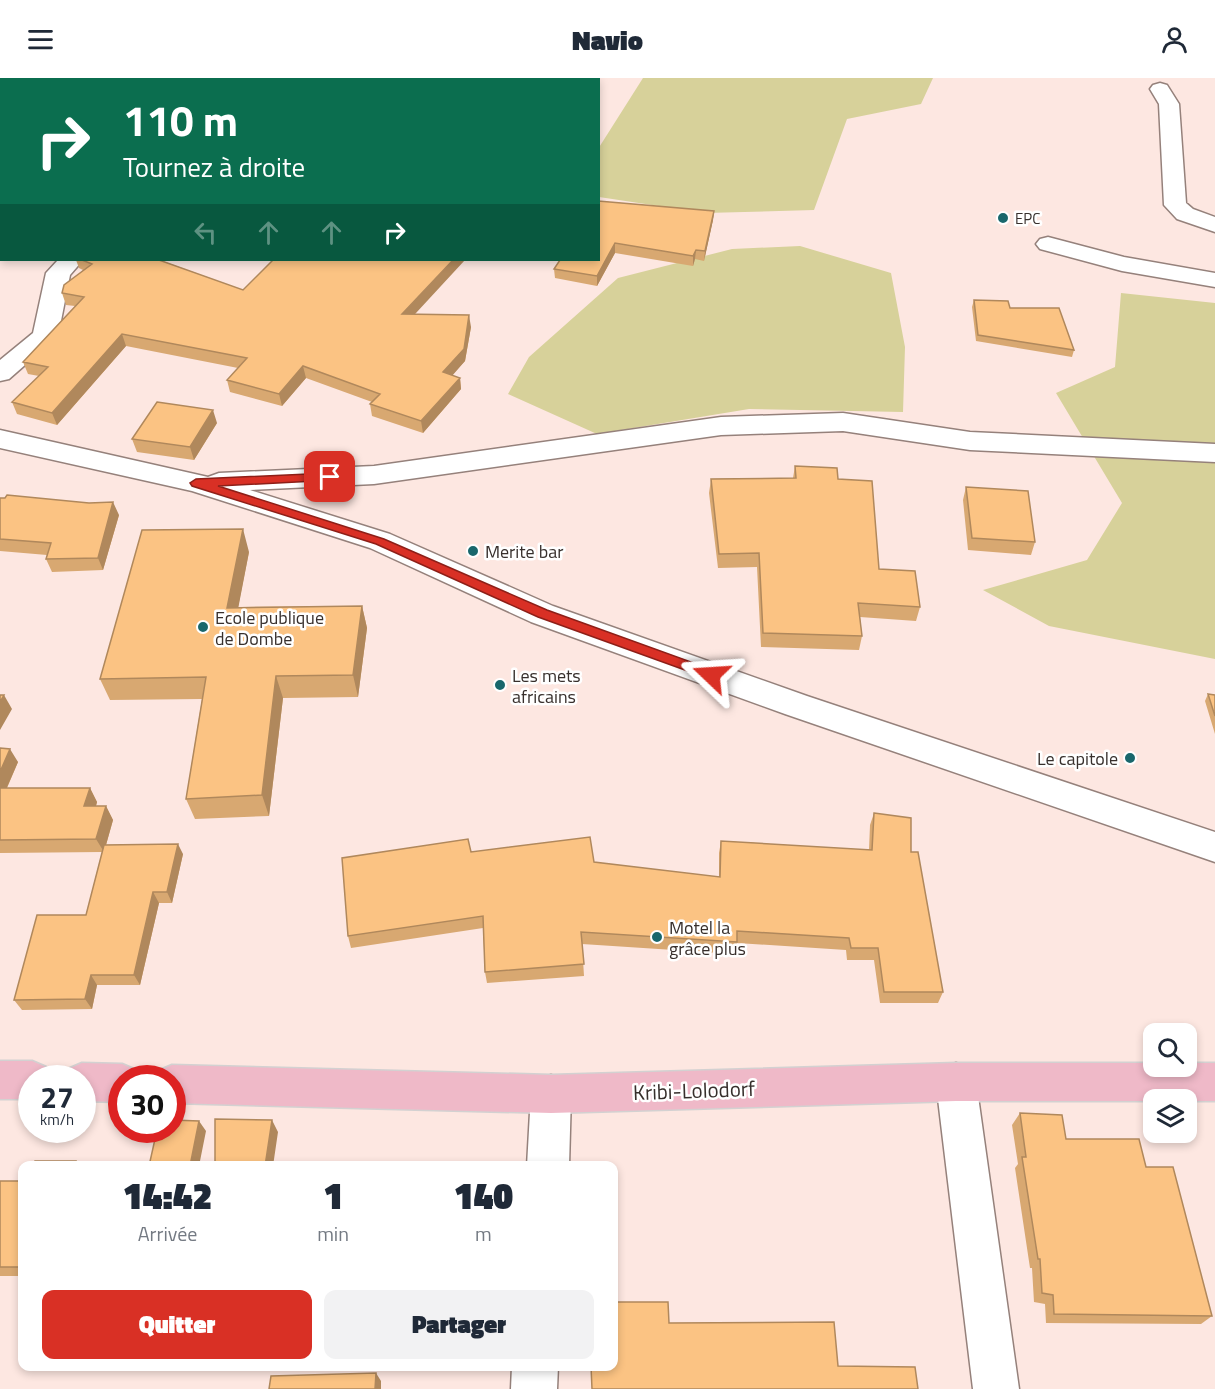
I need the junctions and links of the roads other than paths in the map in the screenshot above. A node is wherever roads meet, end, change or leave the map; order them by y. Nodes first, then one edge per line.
1 (1160, 89) dead end
2 (1215, 225) edge
3 (1048, 244) dead end
4 (70, 261) edge
5 (1215, 280) edge
6 (0, 373) edge
7 (0, 439) edge
8 (1215, 453) edge
9 (196, 483) junction
10 (1215, 847) edge
11 (0, 1080) edge
12 (18, 1080) edge
13 (956, 1082) junction
14 (1215, 1082) edge
15 (186, 1084) edge
16 (551, 1094) junction
17 (548, 1161) edge
18 (536, 1371) edge
19 (534, 1389) edge
20 (996, 1389) edge

1 - 2 street
3 - 5 street
4 - 6 street
7 - 9 street
8 - 9 street
9 - 10 street
11 - 12 main road
13 - 14 main road, Kribi-Lolodorf
13 - 16 main road, Kribi-Lolodorf
13 - 20 street
15 - 16 main road, Kribi-Lolodorf
16 - 17 street
18 - 19 street

